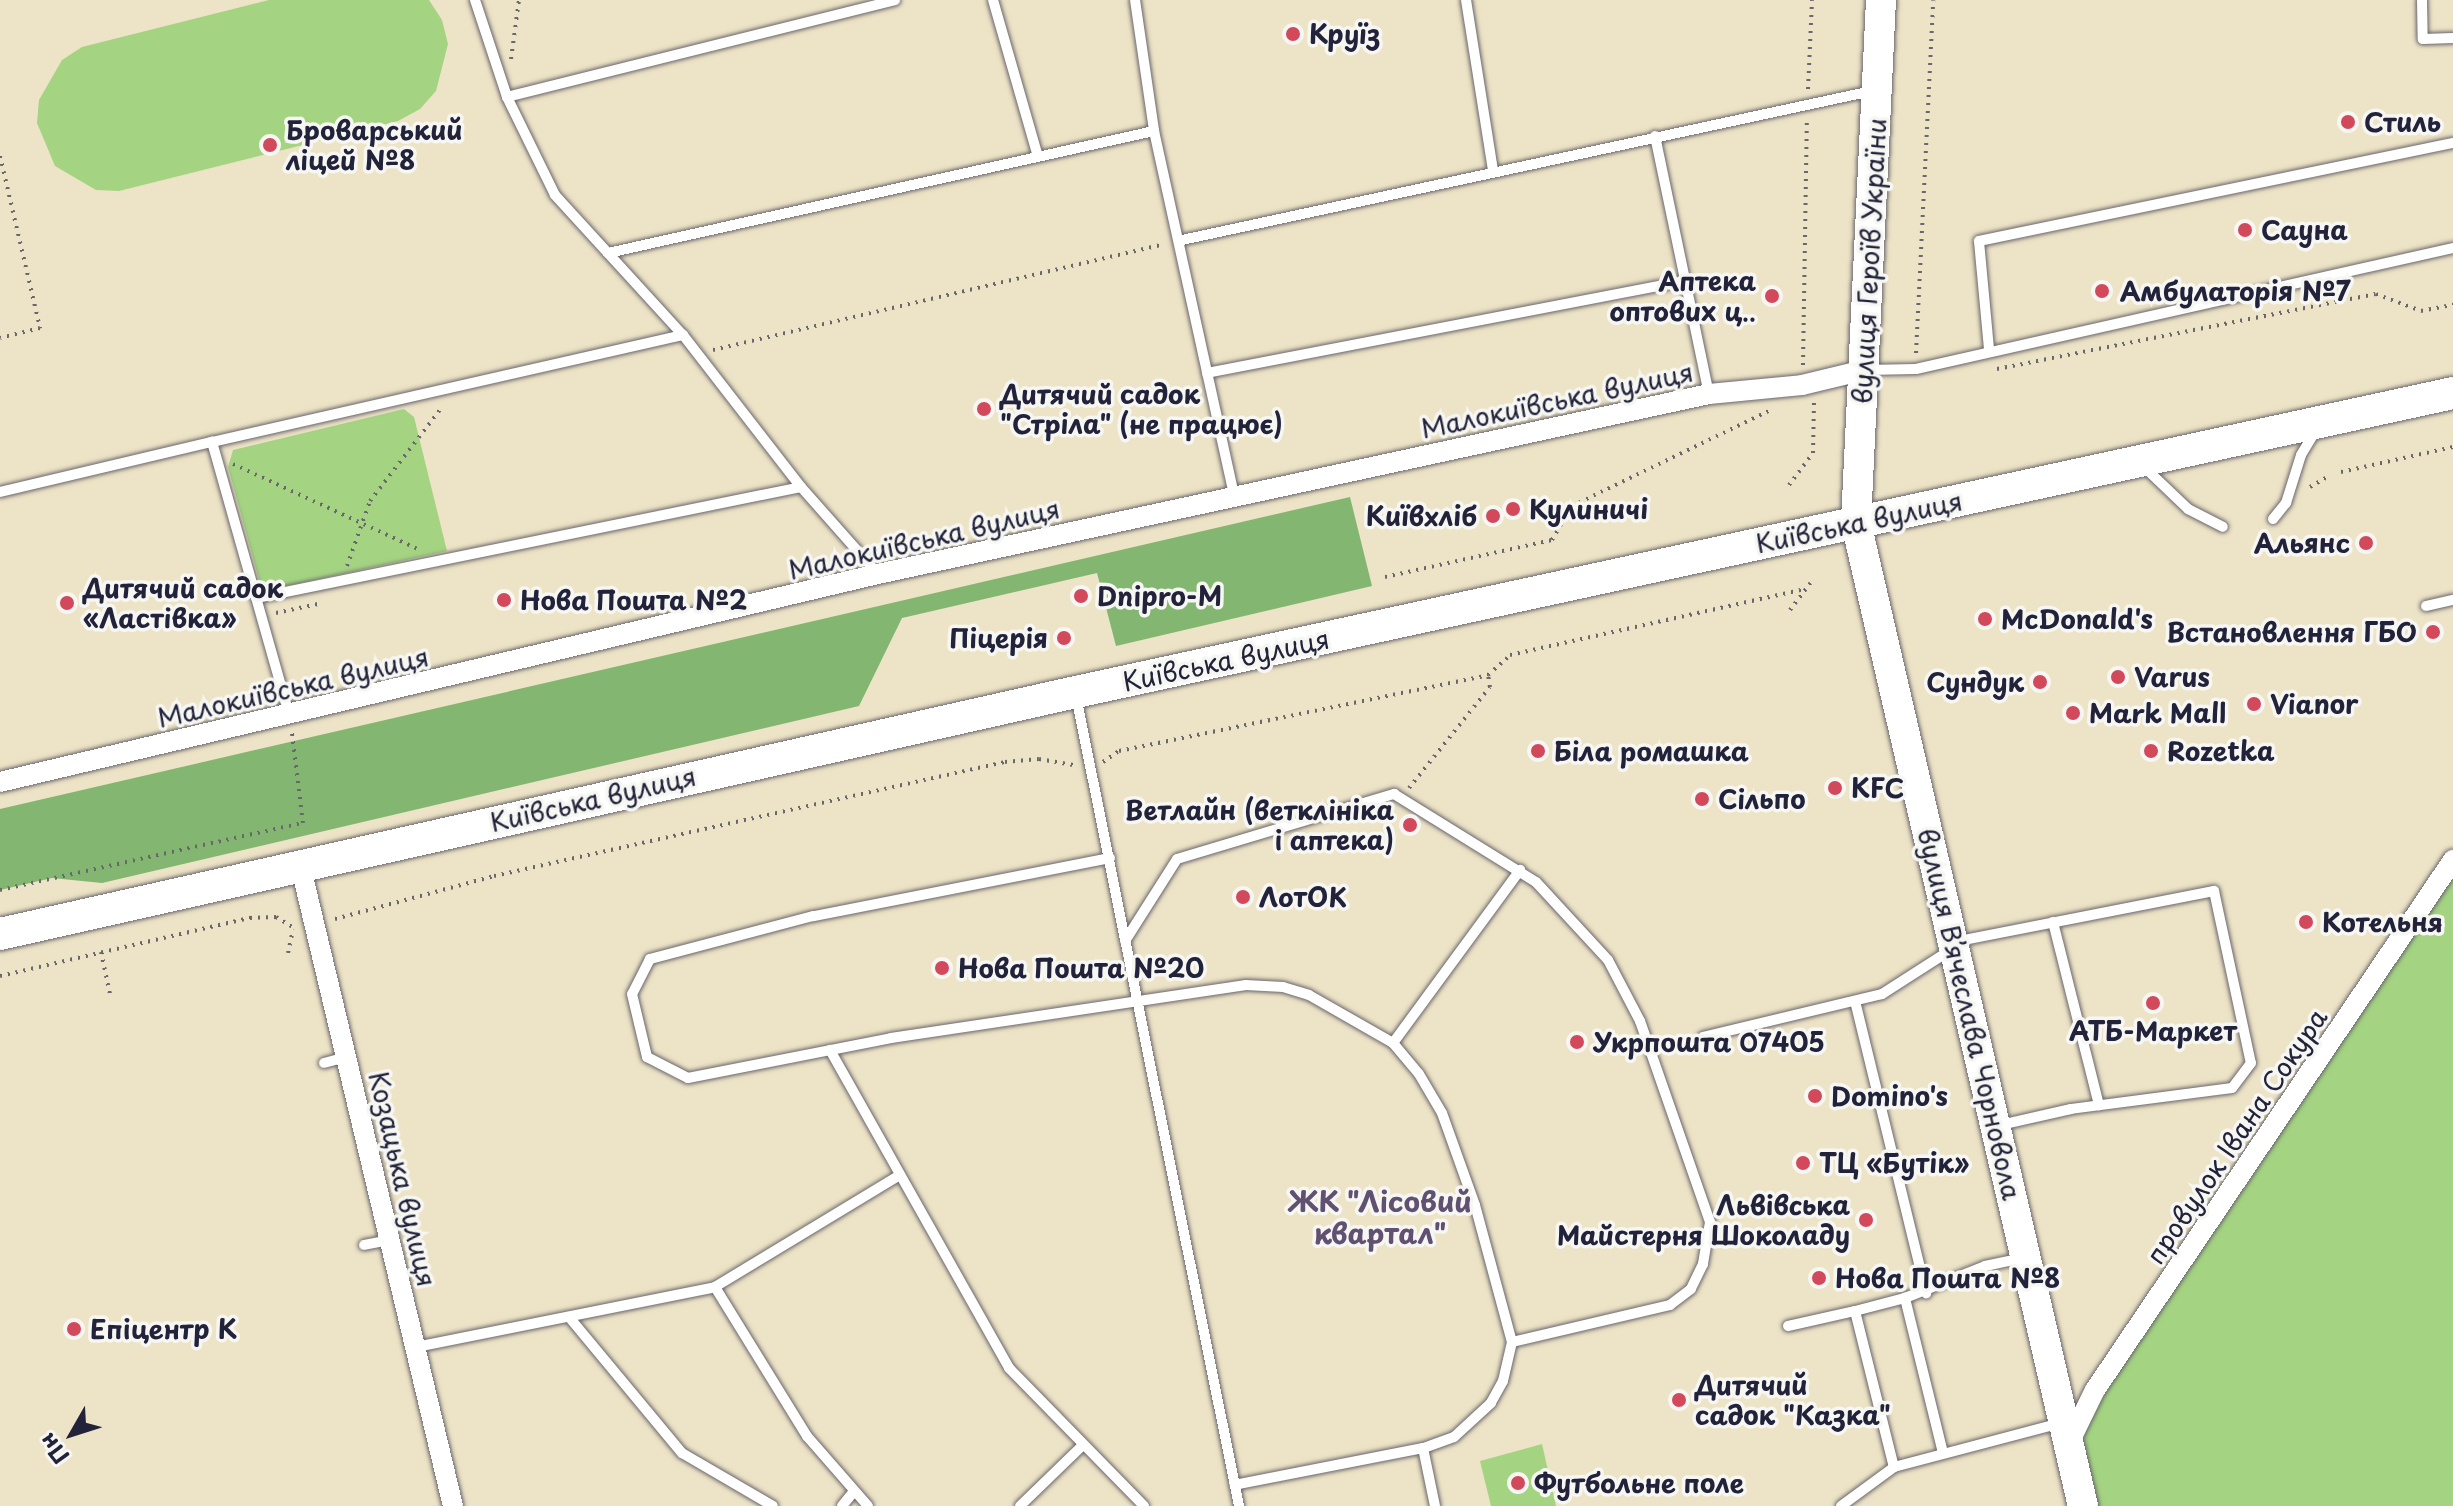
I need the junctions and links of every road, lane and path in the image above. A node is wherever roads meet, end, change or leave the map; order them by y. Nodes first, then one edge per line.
1 (475, 0) edge
2 (519, 0) edge
3 (895, 0) edge
4 (993, 0) edge
5 (1135, 0) edge
6 (1466, 0) edge
7 (1812, 0) edge
8 (1881, 0) edge
9 (1933, 0) edge
10 (2422, 0) edge
11 (2453, 38) edge
12 (1877, 90) junction
13 (507, 97) junction
14 (1808, 103) junction
15 (1154, 131) junction
16 (1655, 136) junction
17 (2453, 143) edge
18 (0, 156) edge
19 (1038, 157) junction
20 (1493, 171) junction
21 (1182, 240) junction
22 (2453, 248) edge
23 (608, 253) junction
24 (1685, 281) junction
25 (2453, 305) edge
26 (683, 335) junction
27 (0, 338) edge
28 (1989, 349) junction
29 (1916, 351) dead end
30 (698, 353) junction
31 (1864, 370) junction
32 (1991, 370) dead end
33 (1207, 373) junction
34 (1803, 379) dead end
35 (458, 386) junction
36 (2453, 393) edge
37 (1709, 394) junction
38 (1801, 396) dead end
39 (1787, 403) dead end
40 (2322, 423) junction
41 (212, 442) junction
42 (2453, 447) edge
43 (216, 456) junction
44 (2140, 463) junction
45 (2341, 472) dead end
46 (2329, 476) dead end
47 (1789, 485) dead end
48 (801, 487) junction
49 (2310, 487) dead end
50 (0, 492) edge
51 (1234, 496) junction
52 (2273, 519) dead end
53 (363, 522) junction
54 (1856, 523) junction
55 (2223, 527) dead end
56 (442, 561) junction
57 (878, 574) junction
58 (1385, 577) dead end
59 (342, 581) junction
60 (1810, 583) dead end
61 (1806, 589) junction
62 (256, 598) junction
63 (2453, 600) edge
64 (323, 603) dead end
65 (2426, 606) dead end
66 (1790, 610) dead end
67 (261, 616) junction
68 (1488, 675) junction
69 (1076, 692) junction
70 (290, 715) junction
71 (1102, 763) dead end
72 (1073, 765) dead end
73 (0, 782) edge
74 (1402, 798) junction
75 (1110, 858) junction
76 (2453, 860) edge
77 (300, 864) junction
78 (1520, 870) junction
79 (0, 890) edge
80 (333, 920) dead end
81 (2053, 922) junction
82 (302, 928) dead end
83 (293, 930) junction
84 (0, 934) edge
85 (1125, 941) junction
86 (1953, 945) junction
87 (101, 952) junction
88 (288, 953) dead end
89 (0, 976) edge
90 (110, 994) dead end
91 (1137, 997) junction
92 (1855, 1001) junction
93 (1703, 1037) dead end
94 (1393, 1043) junction
95 (830, 1050) junction
96 (347, 1057) junction
97 (324, 1063) dead end
98 (2099, 1105) junction
99 (1995, 1126) junction
100 (900, 1175) junction
101 (390, 1240) junction
102 (364, 1245) dead end
103 (2026, 1258) junction
104 (715, 1287) junction
105 (1926, 1293) junction
106 (1905, 1298) junction
107 (1855, 1311) junction
108 (569, 1317) junction
109 (1788, 1326) dead end
110 (1512, 1342) junction
111 (416, 1347) junction
112 (2066, 1433) junction
113 (1083, 1445) junction
114 (1423, 1448) junction
115 (1943, 1453) junction
116 (1894, 1467) junction
117 (1235, 1485) junction
118 (854, 1491) junction
119 (1844, 1505) edge
120 (453, 1506) edge
121 (773, 1506) edge
122 (842, 1506) edge
123 (868, 1506) edge
124 (1020, 1506) edge
125 (1144, 1506) edge
126 (1239, 1506) edge
127 (1435, 1506) edge
128 (2083, 1506) edge

1 - 13 lane
2 - 13 path
3 - 13 lane
4 - 19 lane
5 - 15 lane
6 - 20 lane
7 - 14 path
8 - 12 street, вулиця Героїв України
9 - 29 path
10 - 11 lane
12 - 14 lane
12 - 31 street, вулиця Героїв України
13 - 23 lane
14 - 16 lane
14 - 34 path
15 - 19 lane
15 - 21 lane
16 - 20 lane
16 - 24 lane
17 - 28 lane
18 - 27 path
19 - 23 lane
20 - 21 lane
21 - 30 path
21 - 33 lane
22 - 28 lane
23 - 26 lane
24 - 33 lane
24 - 37 lane
25 - 32 path
26 - 30 lane
26 - 35 lane
28 - 31 lane
30 - 48 lane
31 - 37 street, Малокиївська вулиця
31 - 54 street, вулиця Героїв України
33 - 51 lane
35 - 41 lane
35 - 53 path
36 - 40 main road, Київська вулиця
37 - 51 street, Малокиївська вулиця
38 - 47 path
39 - 58 path
40 - 44 main road, Київська вулиця
40 - 52 lane
41 - 43 lane
41 - 50 lane
42 - 45 path
43 - 53 path
43 - 62 lane
44 - 54 main road, Київська вулиця
44 - 55 lane
46 - 49 path
48 - 56 lane
48 - 57 lane
51 - 57 street, Малокиївська вулиця
53 - 56 path
53 - 59 path
54 - 69 main road, Київська вулиця
54 - 86 street, вулиця Вʼячеслава Чорновола
56 - 59 lane
57 - 70 street, Малокиївська вулиця
59 - 62 lane
60 - 61 path
61 - 66 path
61 - 68 path
62 - 67 lane
63 - 65 lane
64 - 67 path
67 - 70 lane
68 - 71 path
68 - 74 path
69 - 75 lane
69 - 77 main road, Київська вулиця
70 - 73 street, Малокиївська вулиця
70 - 79 path
72 - 80 path
74 - 78 lane
74 - 85 lane
75 - 85 lane
75 - 95 lane
76 - 112 street, провулок Івана Сокура
77 - 84 main road, Київська вулиця
77 - 96 street, Козацька вулиця
78 - 94 lane
78 - 110 lane
81 - 86 lane
81 - 98 lane
81 - 98 lane
82 - 83 path
83 - 87 path
83 - 88 path
85 - 91 lane
86 - 92 lane
86 - 99 street, вулиця Вʼячеслава Чорновола
87 - 89 path
87 - 90 path
91 - 94 lane
91 - 95 lane
91 - 117 lane
92 - 93 lane
92 - 105 lane
94 - 110 lane
95 - 100 lane
96 - 97 lane
96 - 101 street, Козацька вулиця
98 - 99 lane
99 - 103 street, вулиця Вʼячеслава Чорновола
100 - 104 lane
100 - 113 lane
101 - 102 lane
101 - 111 street, Козацька вулиця
103 - 105 lane
103 - 112 street, вулиця Вʼячеслава Чорновола
104 - 108 lane
104 - 118 lane
105 - 106 lane
106 - 107 lane
106 - 115 lane
107 - 109 lane
107 - 116 lane
108 - 111 lane
108 - 121 lane
110 - 114 lane
111 - 120 street, Козацька вулиця
112 - 115 lane
112 - 128 street, вулиця Вʼячеслава Чорновола
113 - 124 lane
113 - 125 lane
114 - 117 lane
114 - 127 lane
115 - 116 lane
116 - 119 lane
117 - 126 lane
118 - 122 lane
118 - 123 lane

